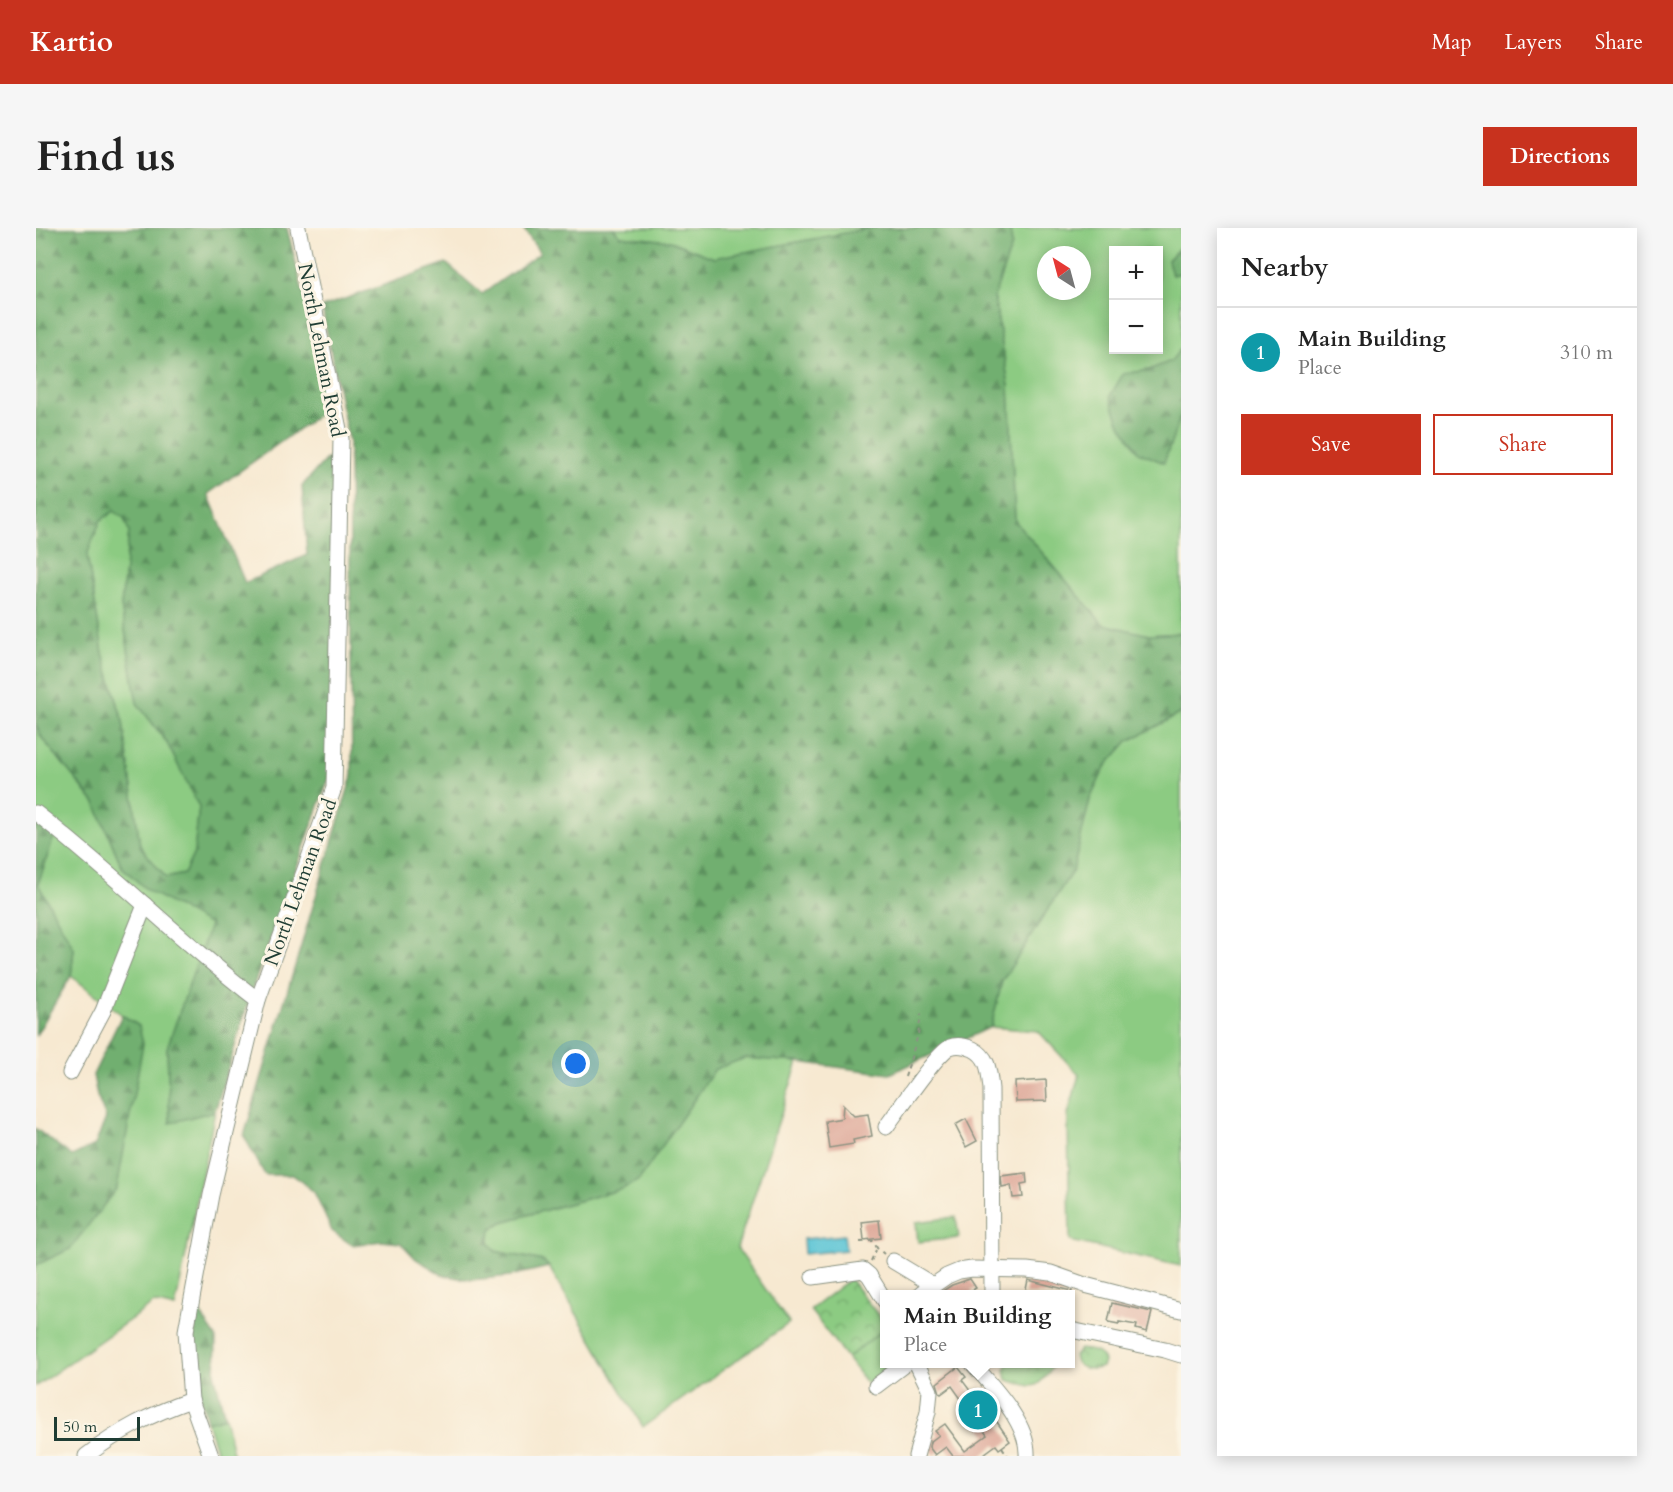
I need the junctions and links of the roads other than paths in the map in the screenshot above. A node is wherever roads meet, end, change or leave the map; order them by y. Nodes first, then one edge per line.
1 (298, 228) edge
2 (36, 813) edge
3 (145, 905) junction
4 (258, 1000) junction
5 (70, 1073) dead end
6 (886, 1127) dead end
7 (893, 1261) road end
8 (993, 1270) junction
9 (813, 1277) dead end
10 (927, 1290) edge
11 (992, 1290) edge
12 (880, 1293) edge
13 (1181, 1310) edge
14 (1075, 1331) edge
15 (1181, 1355) edge
16 (900, 1368) edge
17 (919, 1368) edge
18 (976, 1368) edge
19 (876, 1386) dead end
20 (191, 1400) junction
21 (95, 1453) edge
22 (211, 1456) edge
23 (916, 1456) edge
24 (1027, 1456) edge

1 - 4 street, North Lehman Road
2 - 3 street
3 - 4 street
3 - 5 street
4 - 20 street, North Lehman Road
6 - 8 street
7 - 10 street
8 - 10 street
8 - 11 street
8 - 13 street
9 - 12 street
14 - 15 street
16 - 19 street
17 - 23 street
18 - 24 street
20 - 21 street
20 - 22 street, North Lehman Road

